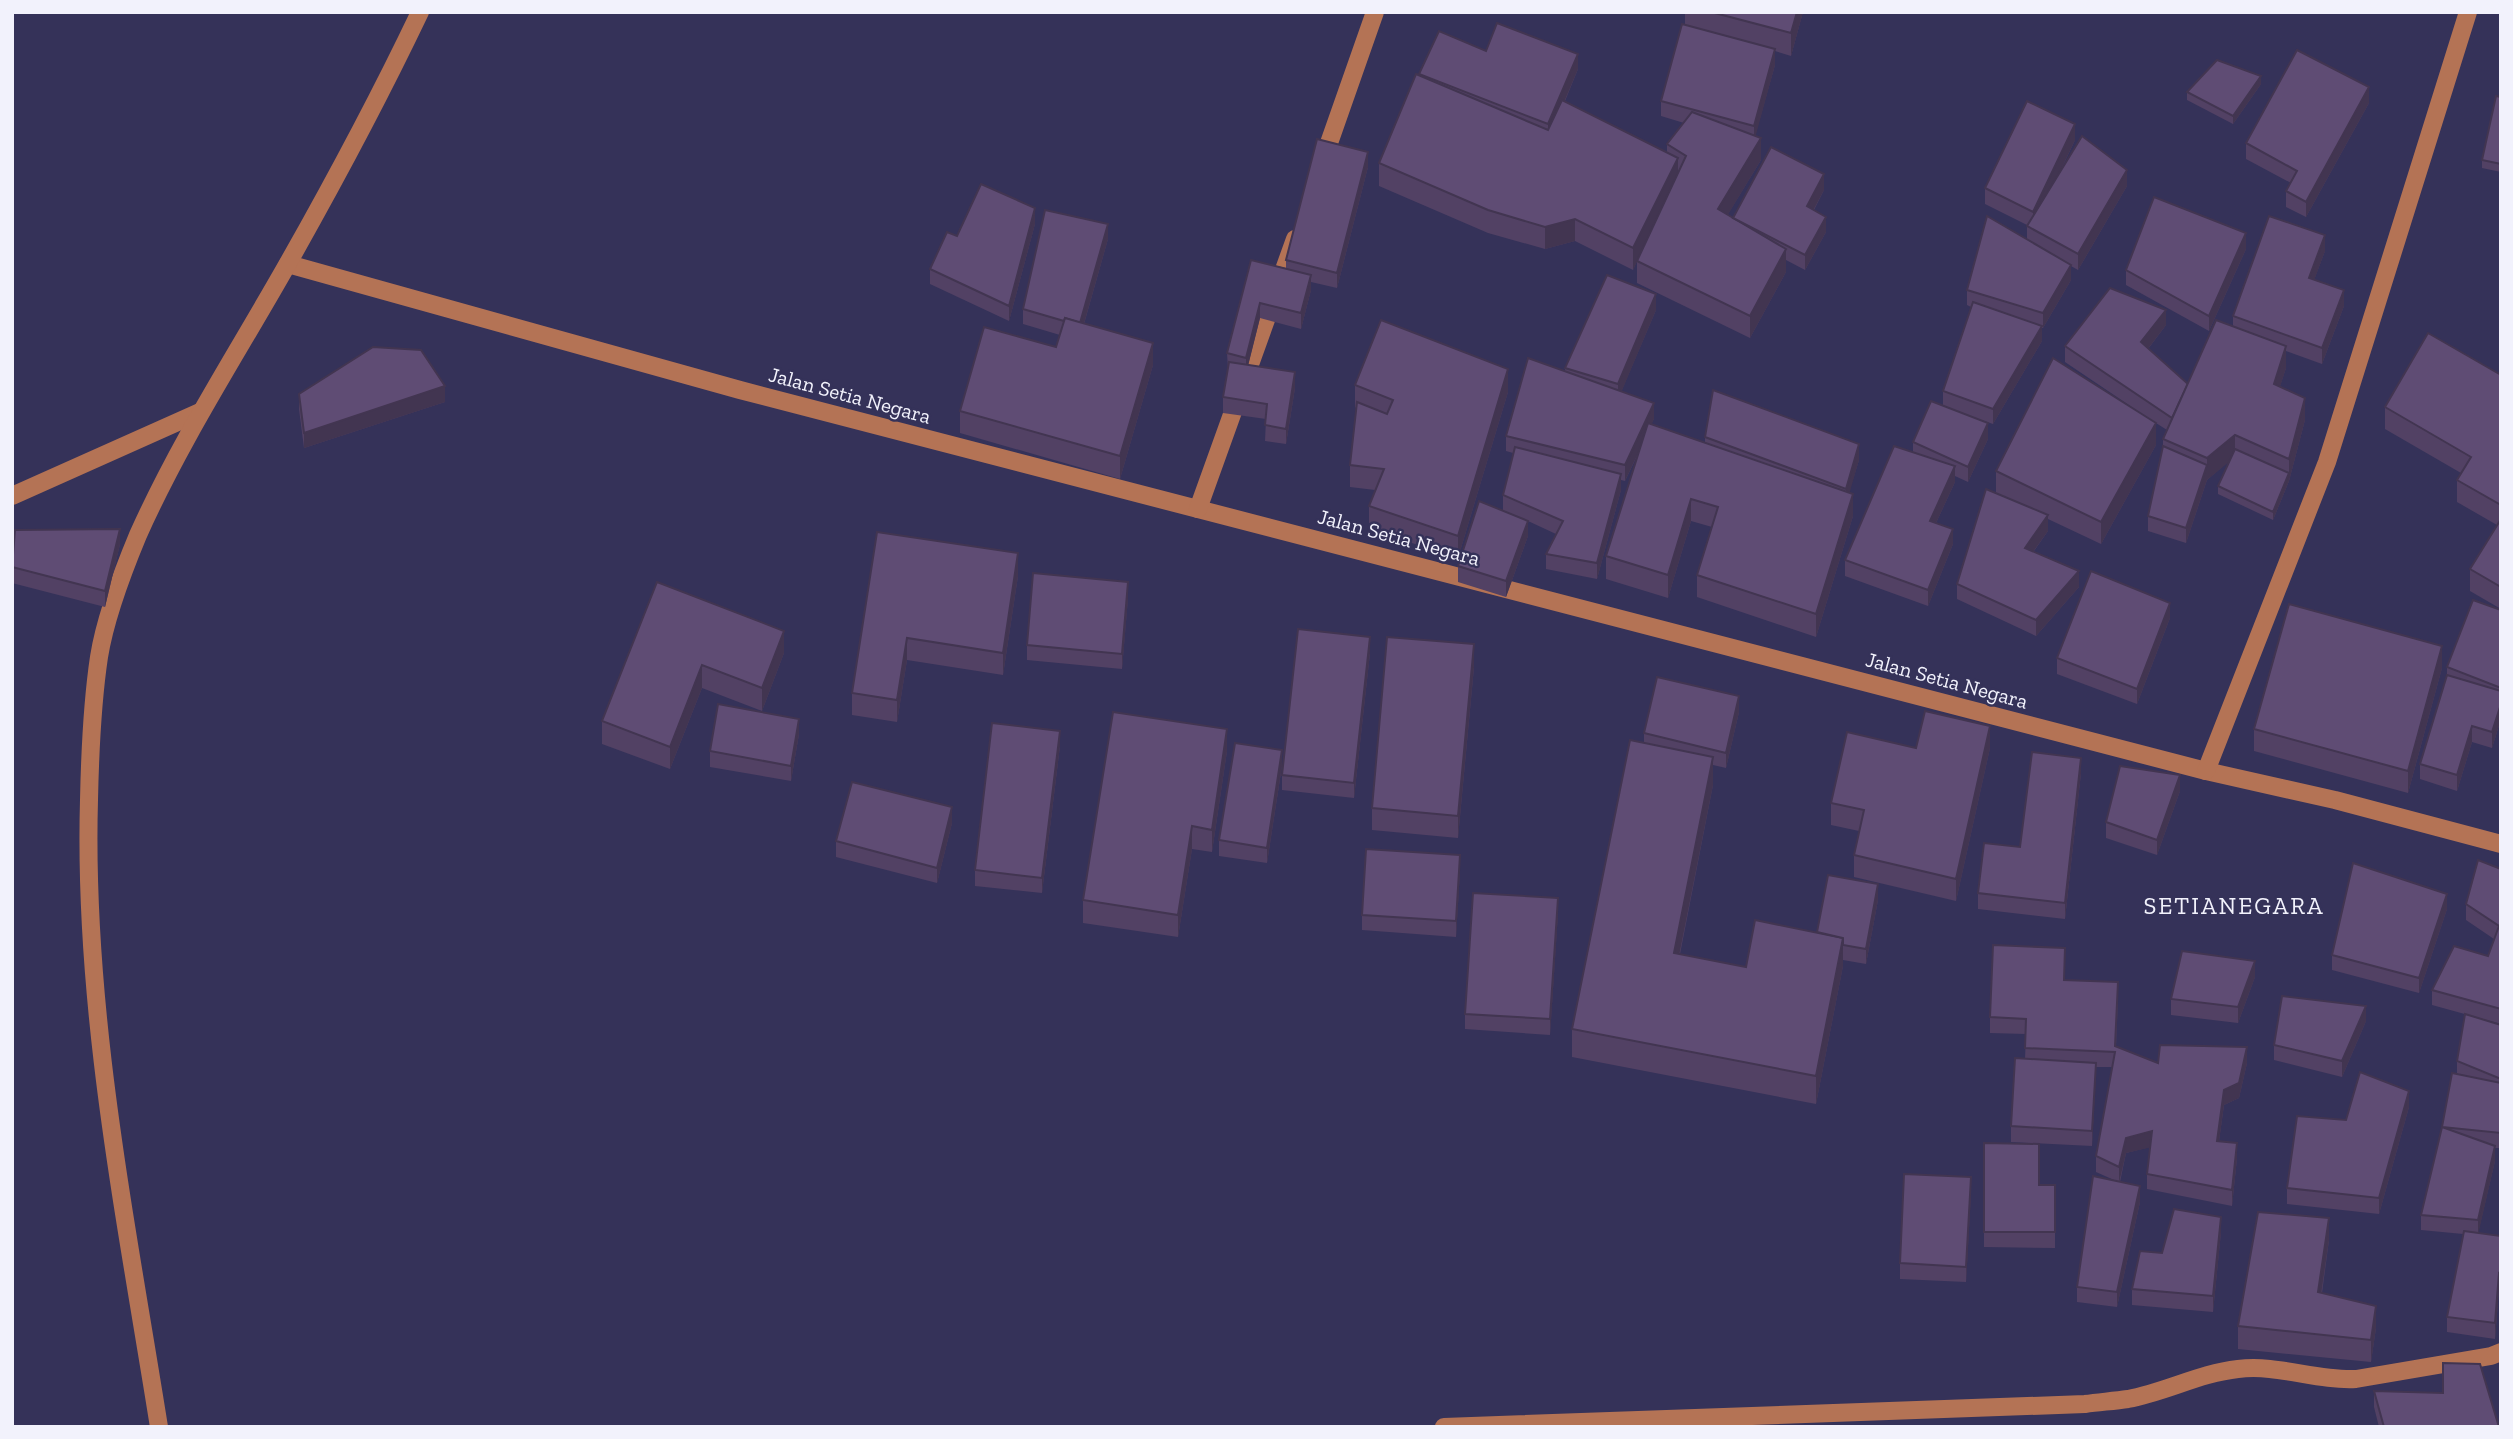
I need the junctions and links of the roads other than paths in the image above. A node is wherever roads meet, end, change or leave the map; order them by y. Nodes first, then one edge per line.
1 (420, 12) edge
2 (1375, 12) edge
3 (2468, 12) edge
4 (1315, 180) edge
5 (1302, 219) edge
6 (288, 264) junction
7 (200, 412) junction
8 (12, 496) edge
9 (1198, 509) junction
10 (2206, 771) junction
11 (2501, 844) edge
12 (2501, 1352) edge
13 (159, 1427) edge
14 (1444, 1427) edge

1 - 6 street
2 - 4 street
3 - 10 street
5 - 9 street
6 - 7 street
6 - 9 street, Jalan Setia Negara
7 - 8 street
7 - 13 street
9 - 10 street, Jalan Setia Negara
10 - 11 street, Jalan Setia Negara
12 - 14 street

